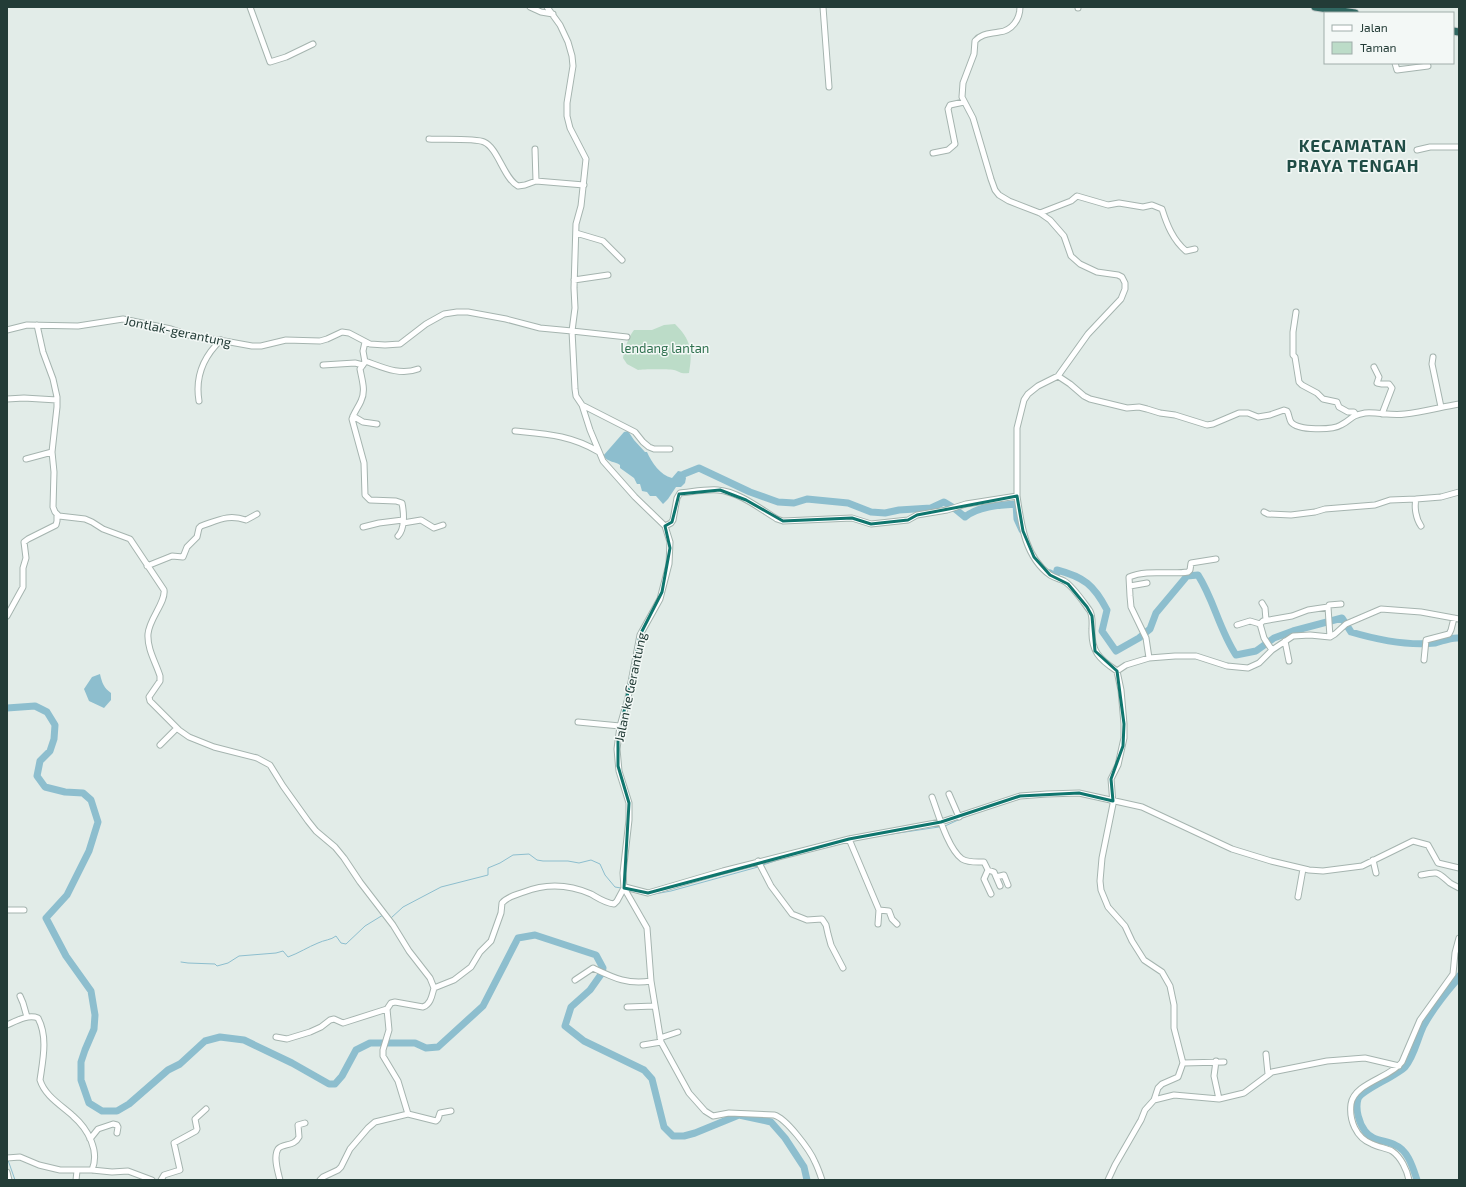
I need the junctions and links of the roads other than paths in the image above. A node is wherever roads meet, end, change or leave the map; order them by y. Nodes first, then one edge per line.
1 (250, 7) edge
2 (530, 7) edge
3 (547, 7) edge
4 (822, 7) edge
5 (1020, 7) edge
6 (1315, 7) edge
7 (1348, 12) edge
8 (553, 14) junction
9 (313, 44) dead end
10 (1395, 64) edge
11 (1428, 66) dead end
12 (829, 87) dead end
13 (964, 102) junction
14 (429, 139) dead end
15 (1459, 148) edge
16 (535, 149) dead end
17 (1417, 150) dead end
18 (933, 153) dead end
19 (536, 181) junction
20 (584, 185) junction
21 (1040, 214) junction
22 (576, 233) junction
23 (1195, 249) dead end
24 (622, 260) dead end
25 (608, 275) dead end
26 (574, 280) junction
27 (1296, 312) dead end
28 (37, 325) junction
29 (7, 330) edge
30 (572, 331) junction
31 (627, 337) dead end
32 (221, 340) junction
33 (365, 342) junction
34 (1433, 357) dead end
35 (364, 363) junction
36 (323, 366) dead end
37 (1374, 367) dead end
38 (418, 369) dead end
39 (1058, 376) junction
40 (7, 398) edge
41 (57, 400) junction
42 (198, 402) dead end
43 (1459, 404) edge
44 (582, 405) junction
45 (1441, 407) junction
46 (1382, 414) junction
47 (1356, 415) junction
48 (353, 416) junction
49 (377, 424) dead end
50 (515, 432) dead end
51 (670, 449) dead end
52 (52, 452) junction
53 (599, 452) junction
54 (26, 459) dead end
55 (1459, 492) edge
56 (1017, 496) junction
57 (1416, 499) junction
58 (1264, 512) dead end
59 (57, 514) junction
60 (256, 514) dead end
61 (403, 521) junction
62 (443, 525) dead end
63 (665, 526) junction
64 (1421, 526) dead end
65 (363, 527) dead end
66 (398, 536) dead end
67 (1216, 559) dead end
68 (147, 566) junction
69 (1147, 583) dead end
70 (1130, 586) junction
71 (1262, 603) dead end
72 (1342, 604) dead end
73 (1328, 607) junction
74 (7, 616) edge
75 (1457, 619) edge
76 (1266, 620) junction
77 (1260, 624) junction
78 (1237, 625) dead end
79 (1330, 637) junction
80 (1284, 641) junction
81 (1272, 650) junction
82 (1150, 658) junction
83 (1424, 660) dead end
84 (1289, 661) dead end
85 (1117, 671) junction
86 (578, 722) dead end
87 (620, 726) junction
88 (177, 728) junction
89 (160, 745) dead end
90 (948, 794) dead end
91 (932, 796) dead end
92 (1113, 801) junction
93 (959, 817) junction
94 (941, 823) junction
95 (849, 840) junction
96 (1373, 860) junction
97 (760, 865) junction
98 (1459, 868) edge
99 (1303, 869) junction
100 (988, 870) junction
101 (1376, 873) dead end
102 (1421, 875) dead end
103 (996, 877) junction
104 (1008, 885) dead end
105 (1000, 886) dead end
106 (624, 888) junction
107 (1459, 888) edge
108 (991, 894) dead end
109 (1298, 897) dead end
110 (7, 910) edge
111 (24, 910) dead end
112 (879, 910) junction
113 (878, 924) dead end
114 (897, 924) dead end
115 (1459, 938) edge
116 (843, 968) dead end
117 (1457, 972) edge
118 (575, 980) dead end
119 (652, 981) junction
120 (434, 988) junction
121 (20, 996) dead end
122 (655, 1006) junction
123 (627, 1007) dead end
124 (387, 1009) junction
125 (26, 1018) junction
126 (7, 1025) edge
127 (678, 1032) dead end
128 (276, 1037) dead end
129 (661, 1040) junction
130 (643, 1045) dead end
131 (1266, 1054) dead end
132 (1216, 1061) junction
133 (1224, 1062) dead end
134 (1183, 1063) junction
135 (1399, 1066) junction
136 (1268, 1074) junction
137 (1219, 1099) junction
138 (1154, 1100) junction
139 (206, 1109) dead end
140 (451, 1111) dead end
141 (408, 1114) junction
142 (305, 1123) dead end
143 (117, 1133) dead end
144 (90, 1139) junction
145 (8, 1158) edge
146 (92, 1170) junction
147 (77, 1171) junction
148 (7, 1172) edge
149 (9, 1180) edge
150 (76, 1180) edge
151 (152, 1180) edge
152 (161, 1180) edge
153 (280, 1180) edge
154 (320, 1180) edge
155 (822, 1180) edge
156 (1108, 1180) edge
157 (1409, 1180) edge

1 - 9 street
2 - 8 street
3 - 8 street
4 - 12 street
5 - 13 street
6 - 7 highway
8 - 20 street
10 - 11 street
13 - 18 street
13 - 21 street
14 - 19 street
15 - 17 street
16 - 19 street
19 - 20 street
20 - 22 street
21 - 23 street
21 - 39 street
22 - 24 street
22 - 26 street
25 - 26 street
26 - 30 street
27 - 47 street
28 - 29 street, Jontlak-gerantung
28 - 32 street, Jontlak-gerantung
28 - 41 street
30 - 31 street, Jontlak-gerantung
30 - 33 street, Jontlak-gerantung
30 - 44 street
32 - 33 street, Jontlak-gerantung
32 - 42 street
33 - 35 street
34 - 45 street
35 - 36 street
35 - 38 street
35 - 48 street
37 - 46 street
39 - 47 street
39 - 56 street
40 - 41 street
41 - 52 street
43 - 45 street
44 - 51 street
44 - 53 street
45 - 46 street
46 - 47 street
48 - 49 street
48 - 61 street
50 - 53 street
52 - 54 street
52 - 59 street
53 - 63 street
55 - 57 street
56 - 63 street
56 - 85 street
57 - 58 street
57 - 64 street
59 - 68 street
59 - 74 street
60 - 68 street
61 - 62 street
61 - 65 street
61 - 66 street
63 - 87 street, Jalan ke Gerantung
67 - 70 street
68 - 88 street
69 - 70 street
70 - 82 street
71 - 76 street
72 - 73 street
73 - 76 street
73 - 79 street
75 - 79 street
75 - 83 street
76 - 77 street
77 - 78 street
77 - 81 street
79 - 80 street
80 - 81 street
80 - 84 street
81 - 82 street
82 - 85 street
85 - 92 street
86 - 87 street
87 - 106 street, Jalan ke Gerantung
88 - 89 street
88 - 120 street
90 - 93 street
91 - 94 street
92 - 93 street
92 - 99 street
92 - 134 street
93 - 94 street
94 - 95 street
94 - 100 street
95 - 97 street
95 - 112 street
96 - 98 street
96 - 99 street
96 - 101 street
97 - 106 street
97 - 116 street
99 - 109 street
100 - 103 street
100 - 108 street
102 - 107 street
103 - 104 street
103 - 105 street
106 - 119 street, Jalan ke Gerantung
106 - 120 street
110 - 111 street
112 - 113 street
112 - 114 street
115 - 117 street
117 - 135 street
118 - 119 street
119 - 122 street, Jalan ke Gerantung
120 - 124 street
121 - 125 street
122 - 123 street
122 - 129 street, Jalan ke Gerantung
124 - 128 street
124 - 141 street
125 - 126 street
125 - 144 street
127 - 129 street
129 - 130 street
129 - 155 street, Jalan ke Gerantung
131 - 136 street
132 - 133 street
132 - 134 street
132 - 137 street
134 - 138 street
135 - 136 street
135 - 157 street
136 - 137 street
137 - 138 street
138 - 156 street
139 - 152 street
140 - 141 street
141 - 154 street
142 - 153 street
143 - 144 street
144 - 146 street
145 - 147 street
146 - 147 street
146 - 151 street
147 - 150 street
148 - 149 street

